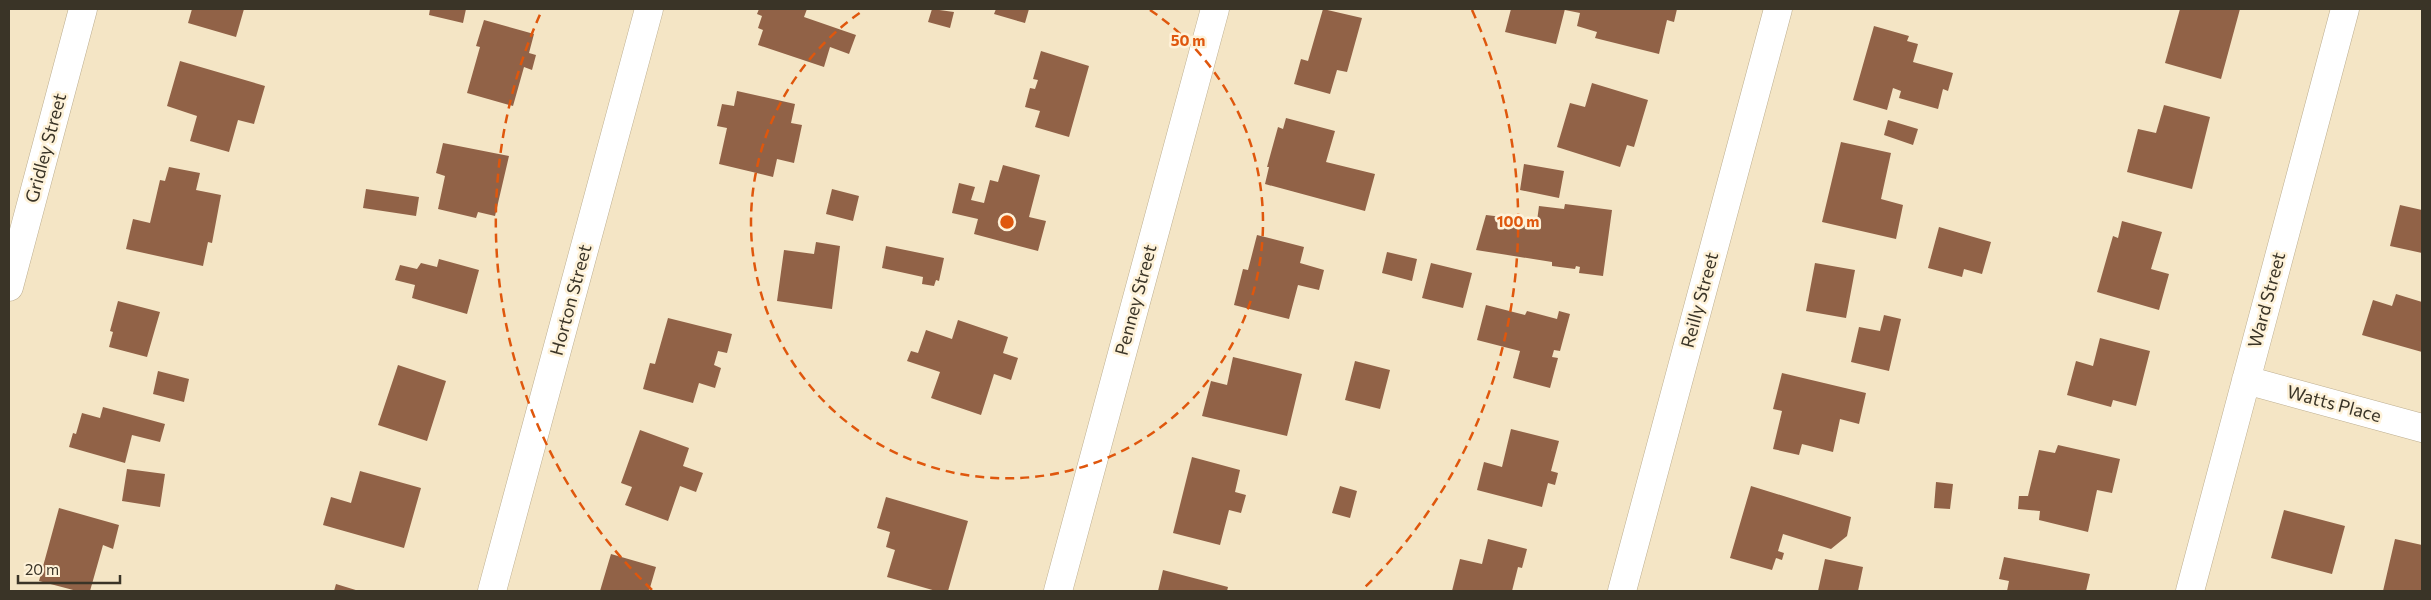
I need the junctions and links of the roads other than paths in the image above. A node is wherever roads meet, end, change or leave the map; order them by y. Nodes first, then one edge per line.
1 (83, 9) edge
2 (649, 9) edge
3 (1215, 9) edge
4 (1778, 9) edge
5 (2345, 9) edge
6 (9, 287) edge
7 (2246, 380) junction
8 (2422, 428) edge
9 (492, 591) edge
10 (1058, 591) edge
11 (1622, 591) edge
12 (2190, 591) edge

1 - 6 street, Gridley Street
2 - 9 street, Horton Street
3 - 10 street, Penney Street
4 - 11 street, Reilly Street
5 - 7 street, Ward Street
7 - 8 street, Watts Place
7 - 12 street, Ward Street

